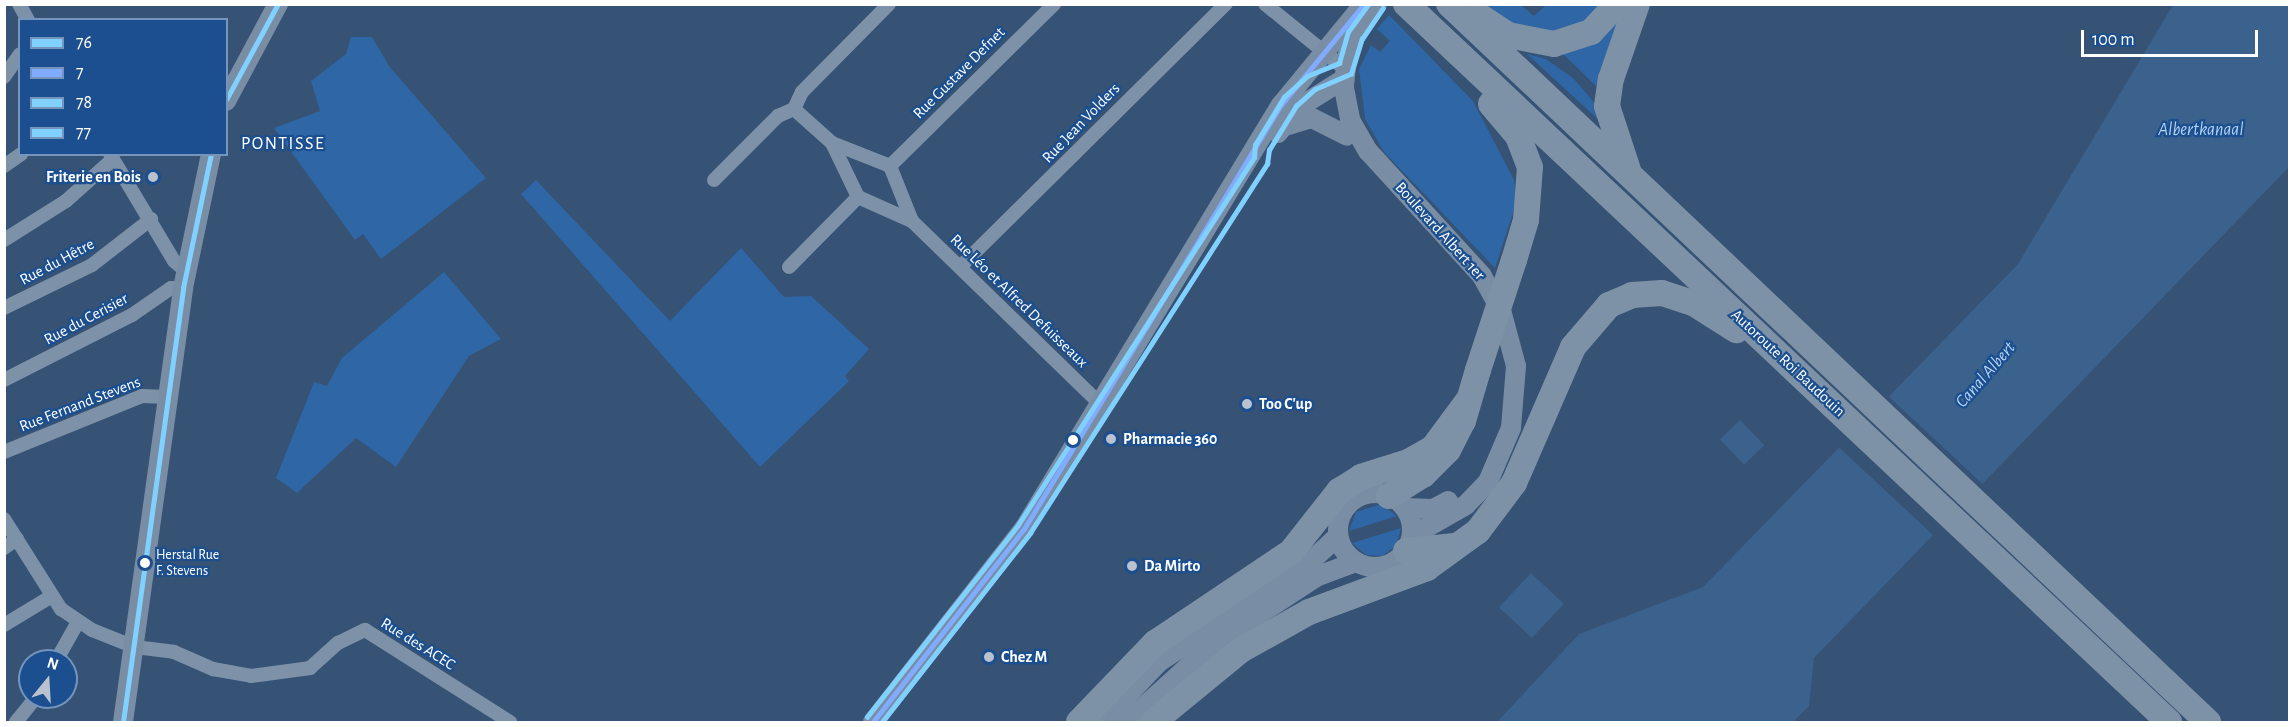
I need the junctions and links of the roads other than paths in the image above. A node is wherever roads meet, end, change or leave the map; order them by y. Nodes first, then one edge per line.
1 (19, 4) edge
2 (278, 4) edge
3 (889, 4) edge
4 (1054, 4) edge
5 (1226, 4) edge
6 (1265, 4) edge
7 (1364, 4) edge
8 (1377, 4) edge
9 (1388, 4) edge
10 (1449, 4) edge
11 (1466, 4) edge
12 (1617, 4) edge
13 (1637, 4) edge
14 (1409, 8) edge
15 (27, 18) edge
16 (1320, 53) junction
17 (18, 57) edge
18 (1463, 58) junction
19 (1340, 74) junction
20 (4, 77) edge
21 (228, 97) edge
22 (794, 109) junction
23 (1282, 127) junction
24 (1347, 136) junction
25 (832, 143) junction
26 (18, 156) edge
27 (211, 156) edge
28 (112, 157) edge
29 (4, 166) edge
30 (890, 166) junction
31 (1630, 176) junction
32 (714, 180) dead end
33 (858, 197) junction
34 (1429, 215) junction
35 (153, 221) junction
36 (912, 221) junction
37 (4, 240) edge
38 (190, 248) junction
39 (961, 266) junction
40 (789, 267) dead end
41 (184, 279) junction
42 (4, 308) edge
43 (1764, 341) junction
44 (4, 380) edge
45 (168, 397) junction
46 (1467, 402) junction
47 (1101, 405) junction
48 (4, 452) edge
49 (1397, 502) junction
50 (4, 519) edge
51 (1338, 536) junction
52 (17, 539) junction
53 (1409, 543) junction
54 (1461, 544) junction
55 (4, 548) edge
56 (1356, 562) junction
57 (52, 596) junction
58 (78, 622) junction
59 (4, 626) edge
60 (1212, 645) junction
61 (135, 646) junction
62 (63, 649) edge
63 (1159, 662) junction
64 (27, 709) edge
65 (16, 723) edge
66 (123, 723) edge
67 (510, 723) edge
68 (873, 723) edge
69 (1079, 723) edge
70 (1086, 723) edge
71 (1102, 723) edge
72 (1127, 723) edge
73 (1148, 723) edge
74 (1153, 723) edge
75 (2169, 723) edge
76 (2208, 723) edge

1 - 15 street
2 - 21 main road
3 - 22 street
4 - 30 street, Rue Gustave Defnet
5 - 39 street, Rue Jean Volders
6 - 16 street
7 - 16 main road
7 - 19 main road
8 - 19 main road
9 - 34 main road
10 - 31 highway, Autoroute Roi Baudouin
11 - 12 highway
13 - 31 highway
14 - 18 highway, Autoroute Roi Baudouin
16 - 19 street
16 - 47 main road
17 - 20 street
18 - 43 highway, Autoroute Roi Baudouin
18 - 46 highway, bridge
19 - 23 main road
19 - 24 main road, Boulevard Albert 1er
19 - 34 main road, Boulevard Albert 1er
22 - 25 street
22 - 32 street
23 - 24 main road
23 - 47 main road
24 - 49 main road, Boulevard Albert 1er
25 - 30 street
25 - 33 street
26 - 29 street
27 - 38 main road
28 - 35 street
28 - 37 street
30 - 36 street, Rue Léo et Alfred Defuisseaux
31 - 76 highway, Autoroute Roi Baudouin
33 - 36 street, Rue Léo et Alfred Defuisseaux
33 - 40 street
34 - 53 main road, Boulevard Albert 1er
35 - 38 street
35 - 41 street
35 - 42 street, Rue du Hêtre
36 - 39 street, Rue Léo et Alfred Defuisseaux
38 - 41 main road
39 - 47 street, Rue Léo et Alfred Defuisseaux
41 - 44 street, Rue du Cerisier
41 - 45 main road
43 - 54 highway
43 - 75 highway, Autoroute Roi Baudouin
45 - 48 street, Rue Fernand Stevens
45 - 61 main road
46 - 49 highway
46 - 69 highway
47 - 68 main road
49 - 51 main road, Boulevard Albert 1er
49 - 53 main road
50 - 52 street
51 - 56 main road
51 - 63 main road, Boulevard Albert 1er
52 - 55 street
52 - 57 street
53 - 54 highway
53 - 56 main road, Boulevard Albert 1er
54 - 74 highway
56 - 60 main road, Boulevard Albert 1er
57 - 58 street
57 - 59 street
58 - 61 street
58 - 62 street
60 - 72 main road, Boulevard Albert 1er
60 - 73 main road
61 - 66 main road
61 - 67 street, Rue des ACEC
63 - 70 main road
63 - 71 main road, Boulevard Albert 1er
64 - 65 street

